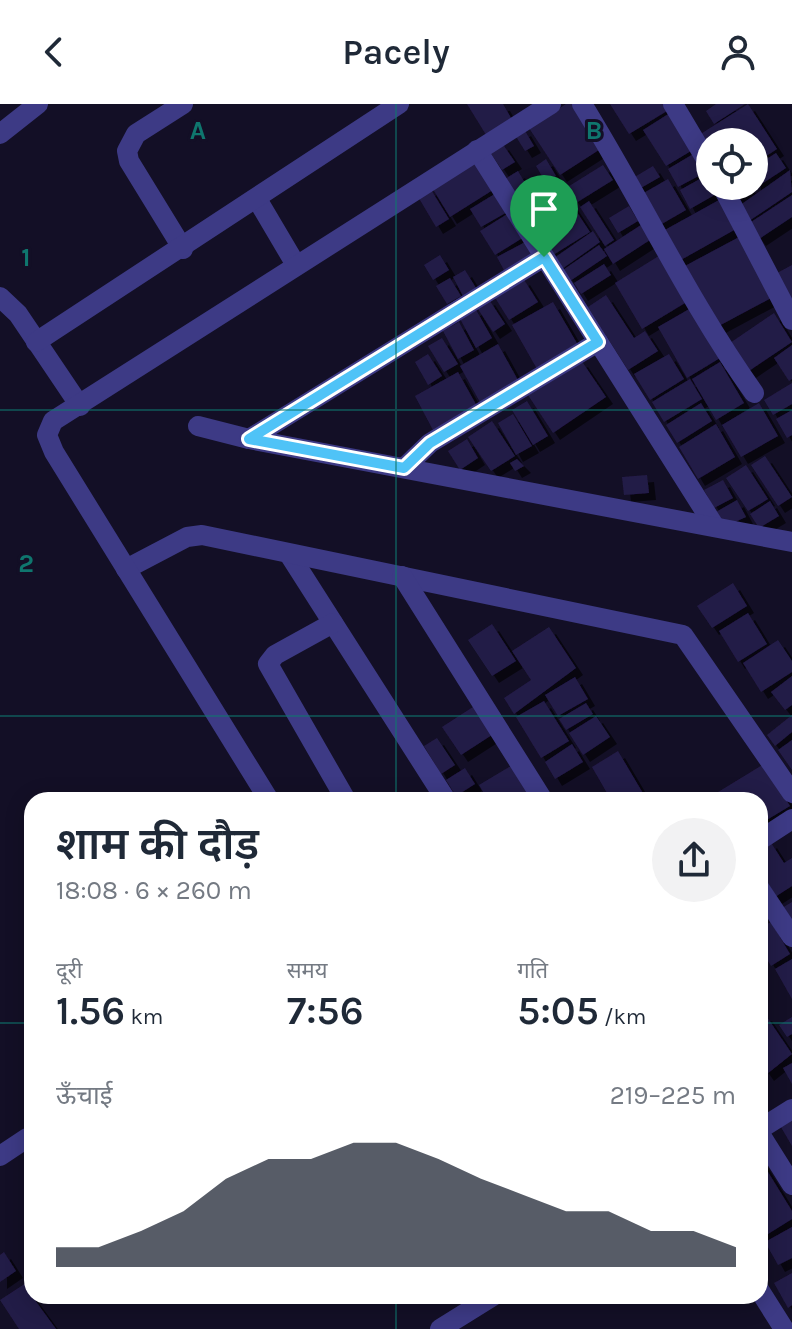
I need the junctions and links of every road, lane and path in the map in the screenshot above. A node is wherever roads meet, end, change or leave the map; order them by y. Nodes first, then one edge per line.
1 (38, 104) edge
2 (183, 104) edge
3 (399, 104) edge
4 (551, 104) edge
5 (582, 104) edge
6 (673, 104) edge
7 (0, 134) edge
8 (696, 143) edge
9 (477, 150) junction
10 (257, 199) junction
11 (729, 200) edge
12 (183, 249) junction
13 (544, 257) junction
14 (296, 265) junction
15 (0, 297) edge
16 (792, 320) edge
17 (36, 342) junction
18 (598, 342) junction
19 (754, 393) dead end
20 (80, 406) junction
21 (198, 426) dead end
22 (249, 439) junction
23 (404, 468) junction
24 (715, 527) junction
25 (792, 542) edge
26 (289, 554) junction
27 (126, 569) junction
28 (402, 576) junction
29 (333, 623) junction
30 (264, 792) edge
31 (341, 792) edge
32 (441, 792) edge
33 (538, 792) edge
34 (792, 793) edge
35 (792, 819) edge
36 (768, 835) edge
37 (768, 901) edge
38 (792, 937) edge
39 (792, 1109) edge
40 (768, 1126) edge
41 (24, 1140) edge
42 (768, 1145) edge
43 (0, 1156) edge
44 (792, 1185) edge
45 (481, 1304) edge
46 (768, 1304) edge
47 (445, 1328) edge
48 (784, 1329) edge

1 - 7 street
2 - 12 street
3 - 10 street
4 - 9 street
5 - 19 street
6 - 8 street
9 - 13 street
9 - 14 street
10 - 12 street
10 - 14 street
11 - 16 street
12 - 17 street
13 - 18 street
13 - 22 street
14 - 20 street
15 - 17 street
17 - 20 street
18 - 23 street
18 - 24 street
20 - 27 street
21 - 22 street
22 - 23 street
23 - 24 street
24 - 25 street
26 - 27 street
26 - 28 street
26 - 29 street
27 - 30 street
28 - 33 street
28 - 34 street
29 - 31 street
29 - 32 street
35 - 36 street
37 - 38 street
39 - 40 street
41 - 43 street
42 - 44 street
45 - 47 street
46 - 48 street

